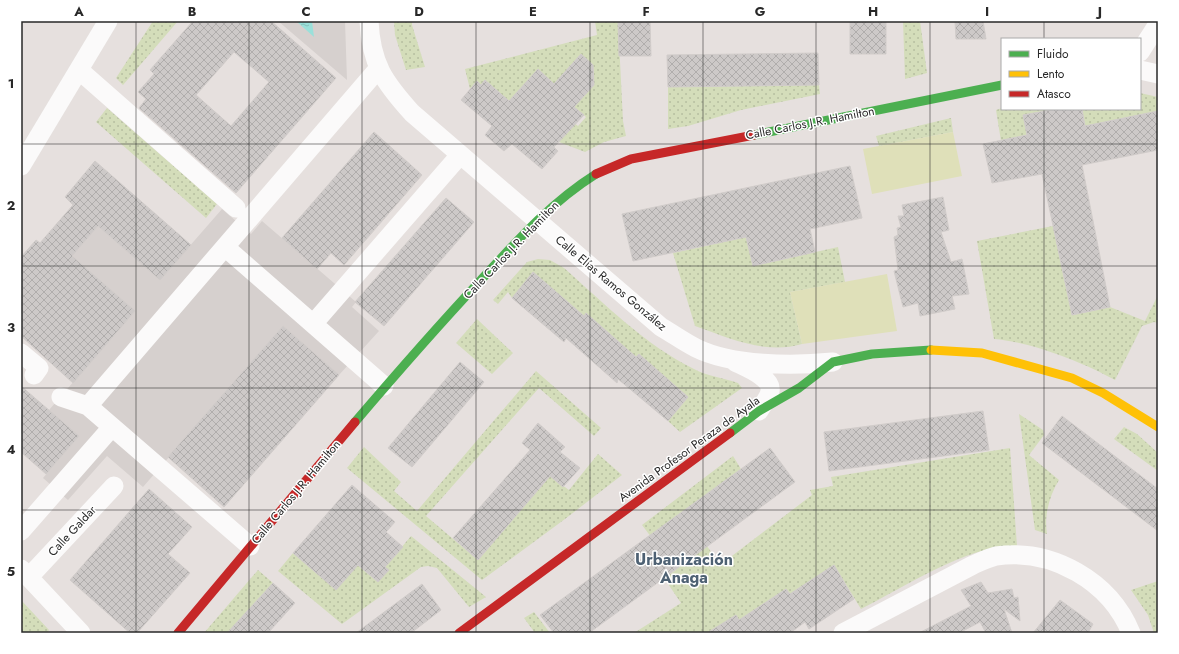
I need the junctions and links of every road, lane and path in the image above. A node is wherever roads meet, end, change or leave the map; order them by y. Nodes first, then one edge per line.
1 (108, 21) edge
2 (369, 21) edge
3 (1158, 24) edge
4 (1141, 51) edge
5 (378, 69) junction
6 (78, 70) junction
7 (1141, 70) edge
8 (1158, 74) edge
9 (1001, 85) edge
10 (460, 155) junction
11 (21, 166) edge
12 (236, 208) dead end
13 (536, 221) junction
14 (225, 247) junction
15 (313, 324) junction
16 (21, 353) edge
17 (729, 359) junction
18 (833, 362) junction
19 (34, 375) dead end
20 (384, 386) junction
21 (61, 397) dead end
22 (88, 406) junction
23 (759, 411) junction
24 (112, 427) junction
25 (1158, 427) edge
26 (114, 486) dead end
27 (21, 531) edge
28 (250, 546) junction
29 (25, 573) edge
30 (81, 633) edge
31 (178, 633) edge
32 (459, 633) edge
33 (843, 633) edge
34 (1131, 633) edge

1 - 6 street
2 - 5 street, Calle Elías Ramos González
3 - 4 street
5 - 10 street, Calle Elías Ramos González
5 - 14 street
6 - 11 street
6 - 12 street
7 - 8 street
9 - 13 street, Calle Carlos J.R. Hamilton
10 - 13 street, Calle Elías Ramos González
10 - 15 street
13 - 17 street, Calle Elías Ramos González
13 - 20 street, Calle Carlos J.R. Hamilton
14 - 15 street
14 - 22 street
15 - 20 street
16 - 19 street
17 - 18 street, Calle Elías Ramos González
17 - 23 street
18 - 23 street, Avenida Profesor Peraza de Ayala
18 - 25 street, Avenida Profesor Peraza de Ayala
20 - 28 street, Calle Carlos J.R. Hamilton
21 - 22 street
22 - 24 street
23 - 32 street, Avenida Profesor Peraza de Ayala
24 - 27 street
24 - 28 street
26 - 29 street, Calle Galdar
28 - 31 street, Calle Carlos J.R. Hamilton
29 - 30 street, Calle Galdar
33 - 34 street

